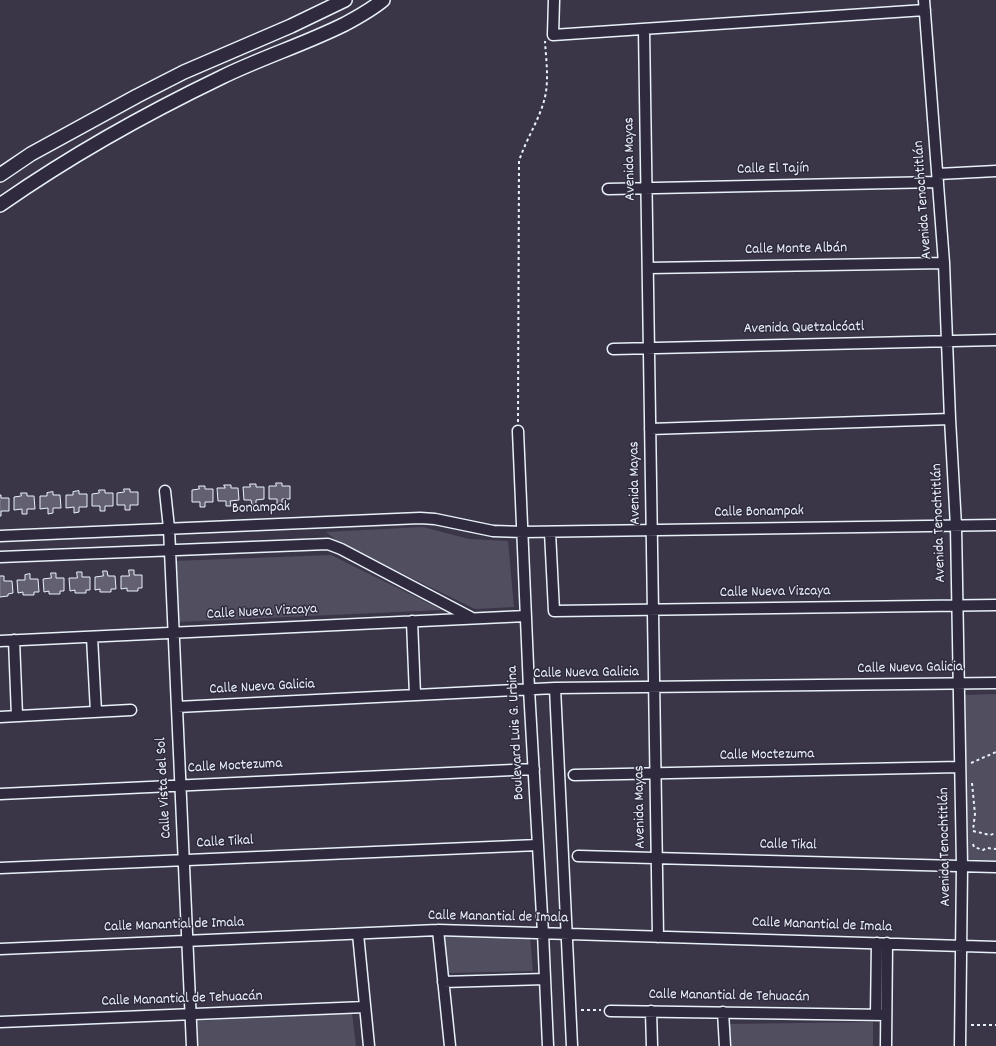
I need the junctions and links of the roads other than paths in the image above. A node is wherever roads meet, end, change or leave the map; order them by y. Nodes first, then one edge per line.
1 (345, 0) edge
2 (383, 0) edge
3 (554, 0) edge
4 (924, 5) edge
5 (644, 30) junction
6 (996, 171) edge
7 (0, 176) edge
8 (938, 178) junction
9 (647, 188) junction
10 (608, 189) dead end
11 (0, 205) edge
12 (944, 263) junction
13 (648, 268) junction
14 (996, 340) edge
15 (947, 341) junction
16 (649, 348) junction
17 (613, 349) dead end
18 (950, 419) junction
19 (650, 429) junction
20 (518, 431) road end
21 (166, 491) dead end
22 (996, 525) edge
23 (956, 526) junction
24 (168, 528) junction
25 (652, 530) junction
26 (523, 532) junction
27 (550, 532) junction
28 (0, 536) edge
29 (170, 551) junction
30 (0, 558) edge
31 (996, 605) edge
32 (958, 606) junction
33 (653, 610) junction
34 (526, 616) junction
35 (472, 618) junction
36 (412, 621) junction
37 (173, 633) junction
38 (92, 637) junction
39 (14, 640) junction
40 (0, 641) edge
41 (959, 683) junction
42 (996, 683) edge
43 (555, 688) junction
44 (654, 688) junction
45 (529, 689) junction
46 (415, 695) junction
47 (177, 707) junction
48 (131, 710) dead end
49 (96, 712) junction
50 (17, 716) junction
51 (0, 717) edge
52 (960, 767) junction
53 (534, 769) junction
54 (655, 773) junction
55 (574, 775) dead end
56 (180, 785) junction
57 (0, 794) edge
58 (538, 845) junction
59 (578, 856) dead end
60 (656, 858) junction
61 (184, 860) junction
62 (962, 866) junction
63 (996, 867) edge
64 (0, 868) edge
65 (438, 930) junction
66 (543, 933) junction
67 (358, 934) junction
68 (568, 934) junction
69 (658, 937) junction
70 (188, 941) junction
71 (877, 943) junction
72 (887, 943) junction
73 (962, 946) junction
74 (996, 947) edge
75 (0, 949) edge
76 (545, 979) junction
77 (443, 982) junction
78 (365, 1007) junction
79 (610, 1011) road end
80 (651, 1011) junction
81 (724, 1012) junction
82 (191, 1014) junction
83 (876, 1015) junction
84 (886, 1015) junction
85 (0, 1022) edge
86 (192, 1046) edge
87 (369, 1046) edge
88 (450, 1046) edge
89 (548, 1046) edge
90 (572, 1046) edge
91 (652, 1046) edge
92 (725, 1046) edge
93 (886, 1046) edge
94 (960, 1046) edge

1 - 7 street
2 - 11 street
3 - 5 street
4 - 5 street
4 - 8 street, Avenida Tenochtitlán
5 - 9 street, Avenida Mayas
6 - 8 street, Calle El Tajín
8 - 9 street, Calle El Tajín
8 - 12 street, Avenida Tenochtitlán
9 - 10 street, Calle El Tajín
9 - 13 street, Avenida Mayas
12 - 13 street, Calle Monte Albán
12 - 15 street, Avenida Tenochtitlán
13 - 16 street, Avenida Mayas
14 - 15 street, Avenida Quetzalcóatl
15 - 16 street, Avenida Quetzalcóatl
15 - 18 street, Avenida Tenochtitlán
16 - 17 street, Avenida Quetzalcóatl
16 - 19 street, Avenida Mayas
18 - 19 street
18 - 23 street, Avenida Tenochtitlán
19 - 25 street, Avenida Mayas
20 - 26 street, Boulevard Luis G. Urbina
21 - 24 street, Calle Vista del Sol
22 - 23 street, Calle Bonampak
23 - 25 street, Calle Bonampak
23 - 32 street, Avenida Tenochtitlán
24 - 26 street, Bonampak
24 - 28 street, Bonampak
24 - 29 street, Calle Vista del Sol
25 - 27 street, Calle Bonampak
25 - 33 street, Avenida Mayas
26 - 27 street, Calle Bonampak
26 - 34 street, Boulevard Luis G. Urbina
27 - 33 street, Calle Nueva Vizcaya
29 - 30 street
29 - 35 street
29 - 37 street, Calle Vista del Sol
31 - 32 street, Calle Nueva Vizcaya
32 - 33 street, Calle Nueva Vizcaya
32 - 41 street, Avenida Tenochtitlán
33 - 44 street, Avenida Mayas
34 - 35 street, Calle Nueva Vizcaya
34 - 45 street, Boulevard Luis G. Urbina
35 - 36 street, Calle Nueva Vizcaya
36 - 37 street, Calle Nueva Vizcaya
36 - 46 street
37 - 38 street, Calle Nueva Vizcaya
37 - 47 street, Calle Vista del Sol
38 - 39 street, Calle Nueva Vizcaya
38 - 49 street
39 - 40 street, Calle Nueva Vizcaya
39 - 50 street
41 - 42 street, Calle Nueva Galicia
41 - 44 street, Calle Nueva Galicia
41 - 52 street, Avenida Tenochtitlán
43 - 44 street, Calle Nueva Galicia
43 - 45 street, Calle Nueva Galicia
43 - 68 street
44 - 54 street, Avenida Mayas
45 - 46 street, Calle Nueva Galicia
45 - 53 street, Boulevard Luis G. Urbina
46 - 47 street, Calle Nueva Galicia
47 - 56 street, Calle Vista del Sol
48 - 49 street
49 - 50 street
50 - 51 street
52 - 54 street, Calle Moctezuma
52 - 62 street, Avenida Tenochtitlán
53 - 56 street, Calle Moctezuma
53 - 58 street, Boulevard Luis G. Urbina
54 - 55 street, Calle Moctezuma
54 - 60 street, Avenida Mayas
56 - 57 street, Calle Moctezuma
56 - 61 street, Calle Vista del Sol
58 - 61 street, Calle Tikal
58 - 66 street, Boulevard Luis G. Urbina
59 - 60 street, Calle Tikal
60 - 62 street, Calle Tikal
60 - 69 street, Avenida Mayas
61 - 64 street, Calle Tikal
61 - 70 street, Calle Vista del Sol
62 - 63 street, Calle Tikal
62 - 73 street, Avenida Tenochtitlán
65 - 66 street, Calle Manantial de Imala
65 - 67 street, Calle Manantial de Imala
65 - 77 street
66 - 68 street, Calle Manantial de Imala
66 - 76 street, Boulevard Luis G. Urbina
67 - 70 street, Calle Manantial de Imala
67 - 78 street
68 - 69 street, Calle Manantial de Imala
68 - 90 street
69 - 71 street, Calle Manantial de Imala
70 - 75 street, Calle Manantial de Imala
70 - 82 street, Calle Vista del Sol
71 - 72 street, Calle Manantial de Imala
71 - 83 street
72 - 73 street, Calle Manantial de Imala
72 - 84 street
73 - 74 street, Calle Manantial de Imala
73 - 94 street, Avenida Tenochtitlán
76 - 77 street
76 - 89 street, Boulevard Luis G. Urbina
77 - 88 street
78 - 82 street, Calle Manantial de Tehuacán
78 - 87 street
79 - 80 street, Calle Manantial de Tehuacán
80 - 81 street, Calle Manantial de Tehuacán
80 - 91 street
81 - 83 street, Calle Manantial de Tehuacán
81 - 92 street
82 - 85 street, Calle Manantial de Tehuacán
82 - 86 street, Calle Vista del Sol
83 - 84 street, Calle Manantial de Tehuacán
84 - 93 street

